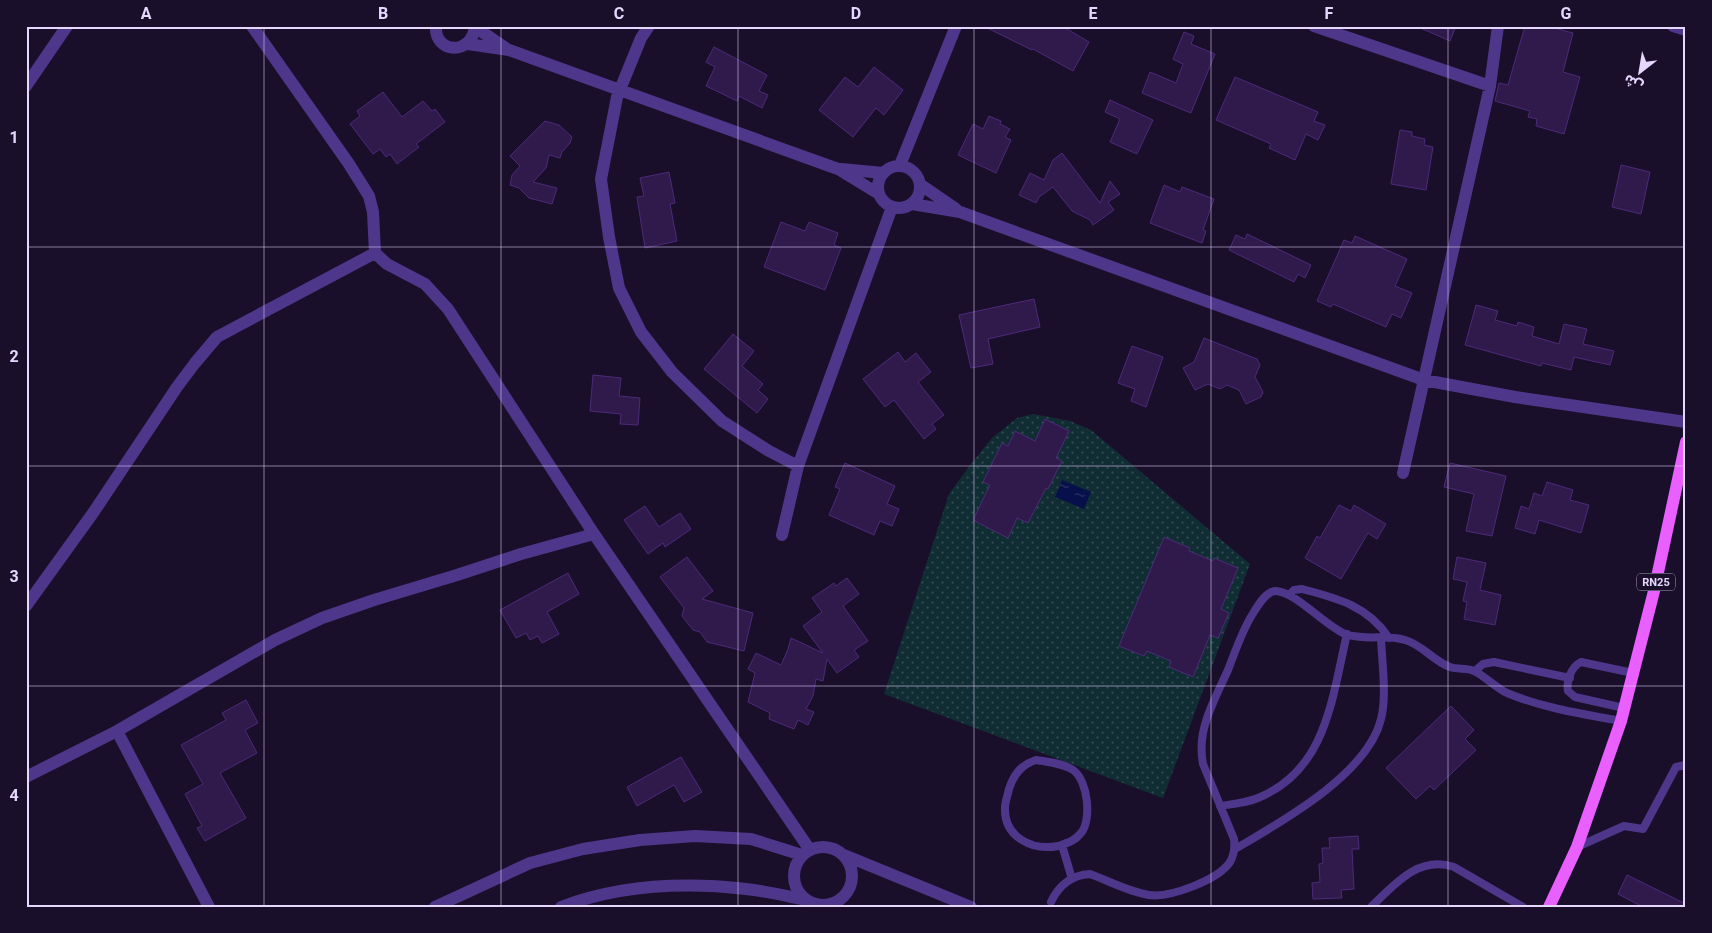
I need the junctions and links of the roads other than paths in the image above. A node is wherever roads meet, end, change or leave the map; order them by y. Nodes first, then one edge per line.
1 (67, 26) edge
2 (252, 26) edge
3 (436, 26) edge
4 (649, 26) edge
5 (956, 26) edge
6 (1314, 26) edge
7 (1498, 26) edge
8 (1673, 26) edge
9 (475, 27) edge
10 (1686, 30) edge
11 (468, 44) junction
12 (509, 50) junction
13 (26, 86) edge
14 (1490, 86) junction
15 (620, 89) junction
16 (900, 165) junction
17 (838, 169) junction
18 (883, 173) junction
19 (921, 185) junction
20 (879, 194) junction
21 (912, 204) junction
22 (892, 206) junction
23 (960, 212) junction
24 (375, 254) junction
25 (1424, 380) junction
26 (1686, 422) edge
27 (1686, 442) edge
28 (798, 466) junction
29 (1402, 473) dead end
30 (594, 534) junction
31 (782, 535) dead end
32 (1289, 595) junction
33 (26, 606) edge
34 (1347, 634) junction
35 (1385, 638) junction
36 (1475, 670) junction
37 (1633, 673) junction
38 (1570, 678) junction
39 (1624, 708) junction
40 (1620, 721) junction
41 (117, 731) junction
42 (1686, 764) edge
43 (26, 777) edge
44 (1220, 806) junction
45 (1062, 845) junction
46 (1577, 847) junction
47 (1235, 849) junction
48 (806, 853) junction
49 (844, 855) junction
50 (1072, 879) junction
51 (1051, 902) dead end
52 (812, 904) edge
53 (832, 906) edge
54 (209, 907) edge
55 (435, 907) edge
56 (561, 907) edge
57 (971, 907) edge
58 (1371, 907) edge
59 (1523, 907) edge
60 (1549, 907) edge

1 - 13 street
2 - 24 street
3 - 11 street
4 - 15 street
5 - 16 street
6 - 14 street
7 - 14 street
8 - 10 street
9 - 11 street
9 - 12 street
11 - 12 street
12 - 15 street
14 - 25 street
15 - 17 street
15 - 28 street
16 - 18 street
16 - 19 street
17 - 18 street
17 - 20 street
18 - 20 street
19 - 21 street
19 - 23 street
20 - 22 street
21 - 22 street
21 - 23 street
22 - 28 street
23 - 25 street
24 - 30 street
24 - 33 street
25 - 26 street
25 - 29 street
27 - 37 main road, RN25
28 - 31 street
30 - 41 street
30 - 48 street
32 - 34 lane
32 - 35 lane
32 - 44 lane
34 - 35 lane
34 - 44 lane
35 - 36 lane
35 - 47 lane
36 - 38 lane
36 - 40 lane
37 - 38 lane
37 - 39 main road, RN25
38 - 39 lane
39 - 40 main road, RN25
40 - 46 main road, RN25
41 - 43 street
41 - 54 street
42 - 46 lane
44 - 47 lane
45 - 45 lane
45 - 50 lane
46 - 60 main road, RN25
47 - 50 lane
48 - 49 street
48 - 52 street
48 - 55 street
49 - 53 street
49 - 57 street
50 - 51 lane
52 - 53 street
52 - 56 street
58 - 59 lane

